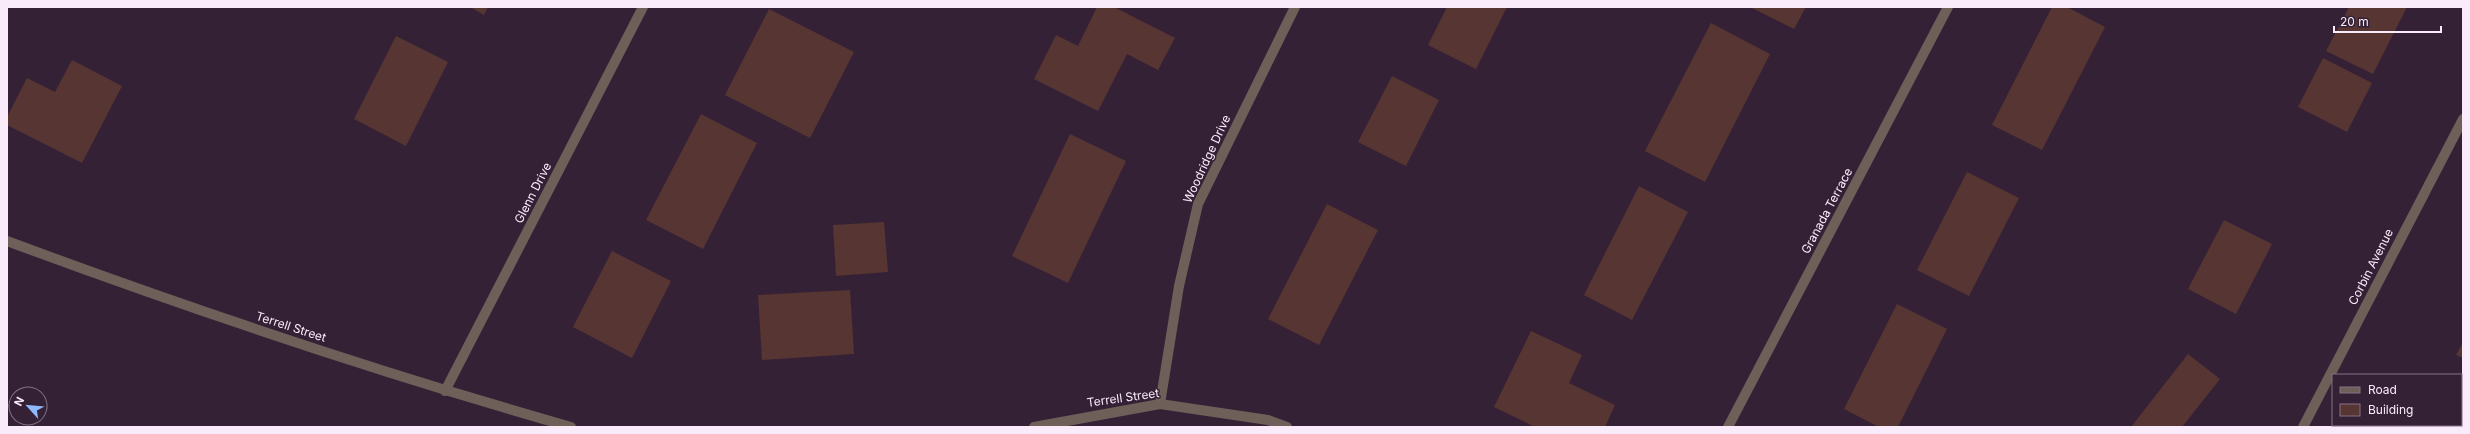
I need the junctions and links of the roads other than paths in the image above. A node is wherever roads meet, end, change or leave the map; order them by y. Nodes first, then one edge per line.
1 (643, 7) edge
2 (1295, 7) edge
3 (1948, 7) edge
4 (2463, 120) edge
5 (7, 241) edge
6 (445, 391) junction
7 (1160, 404) junction
8 (571, 427) edge
9 (1034, 427) edge
10 (1287, 427) edge
11 (1728, 427) edge
12 (2303, 427) edge

1 - 6 street, Glenn Drive
2 - 7 street, Woodridge Drive
3 - 11 street, Granada Terrace
4 - 12 street, Corbin Avenue
5 - 6 street, Terrell Street
6 - 8 street, Terrell Street
7 - 9 street, Terrell Street
7 - 10 street, Terrell Street

